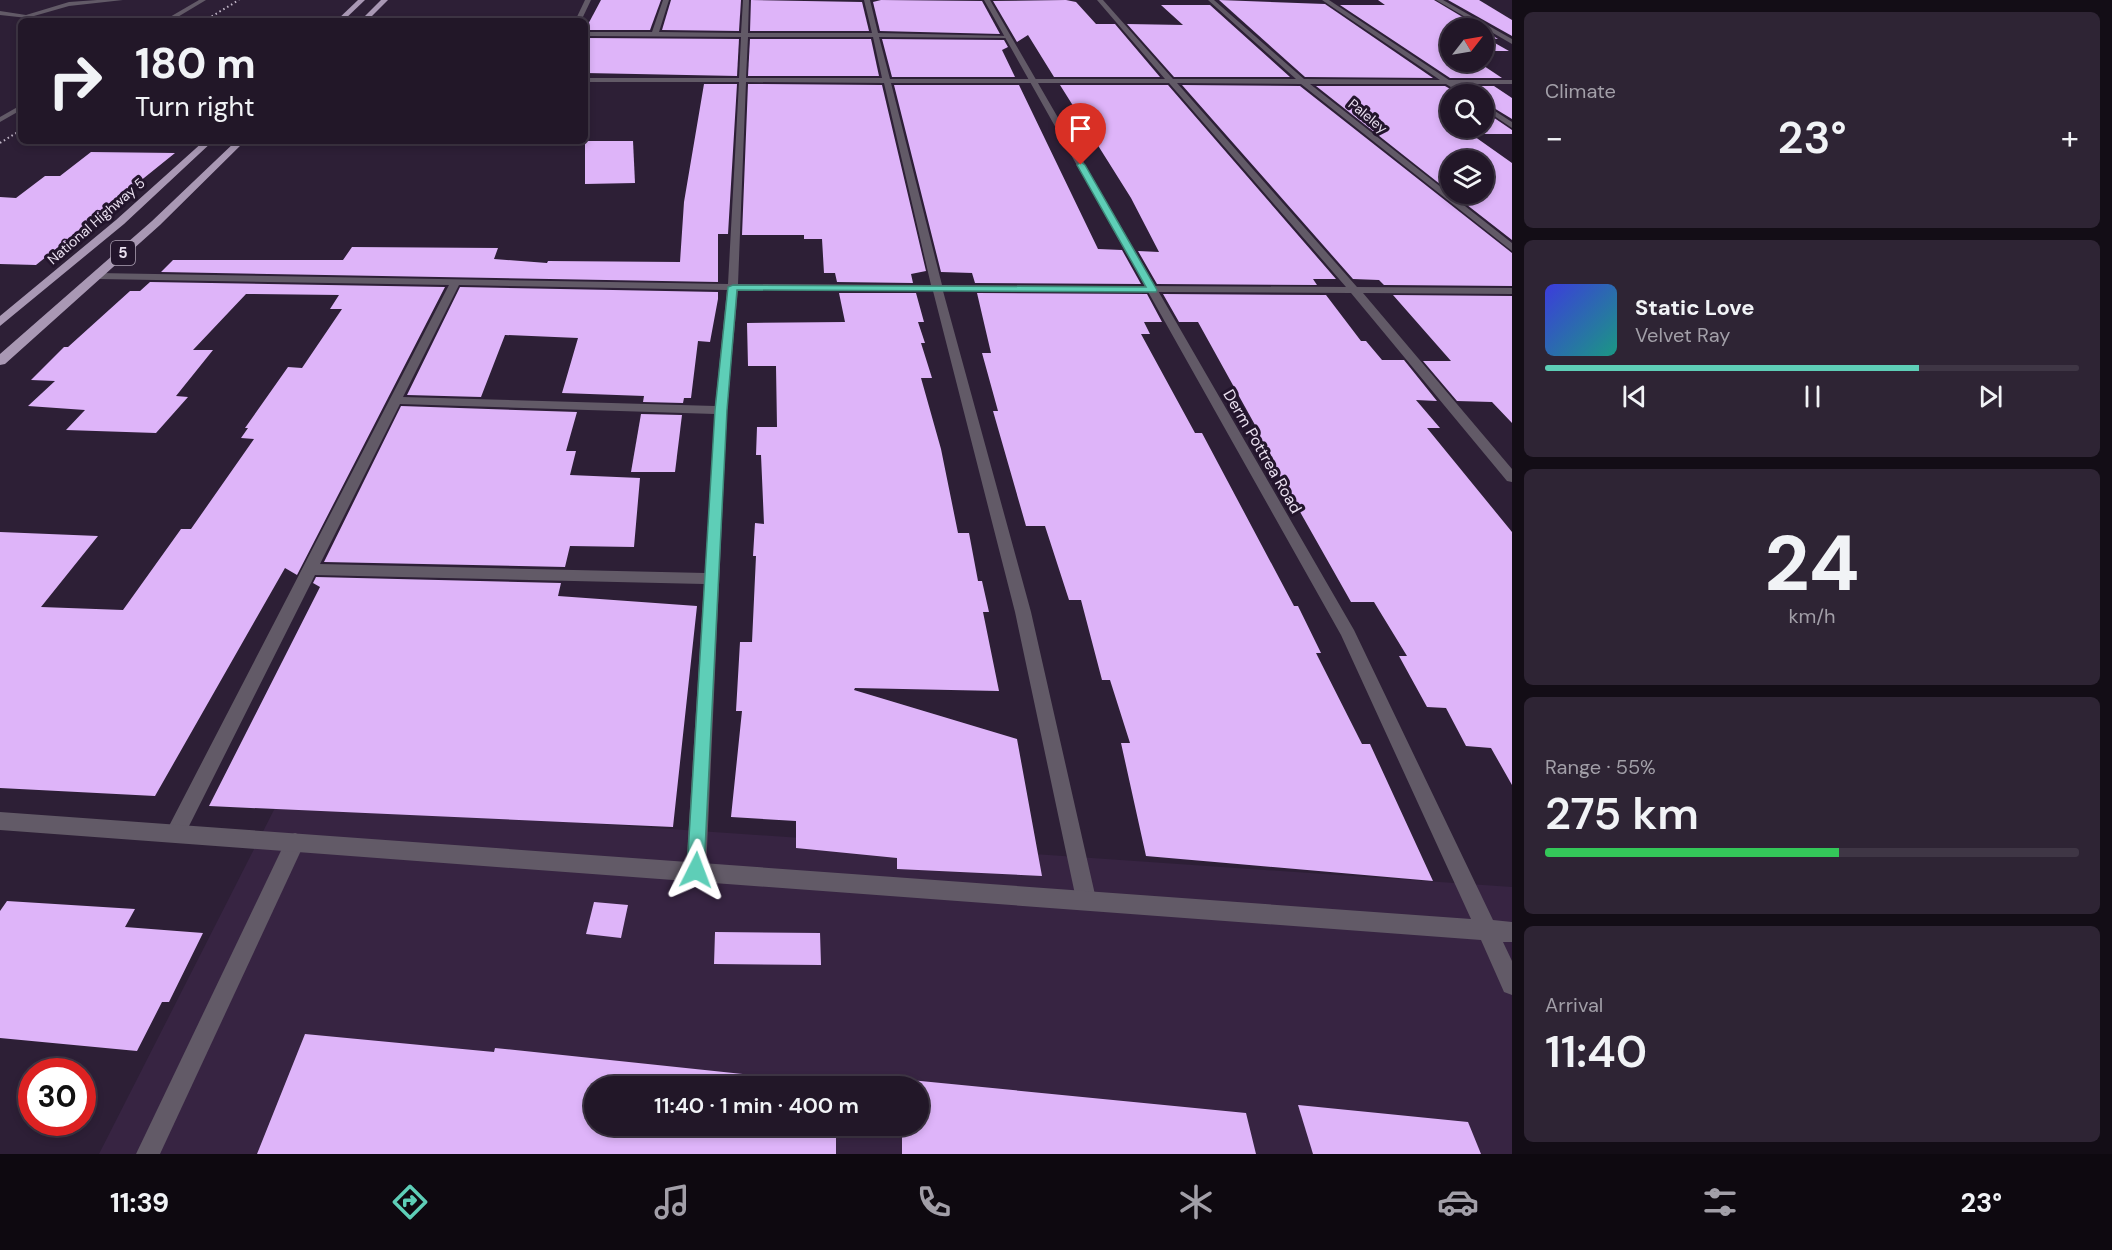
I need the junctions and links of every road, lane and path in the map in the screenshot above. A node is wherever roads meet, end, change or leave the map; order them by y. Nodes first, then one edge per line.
1 (120, 0) edge
2 (203, 0) edge
3 (362, 0) edge
4 (385, 0) edge
5 (588, 0) edge
6 (666, 0) edge
7 (746, 0) edge
8 (867, 0) edge
9 (987, 0) edge
10 (1100, 0) edge
11 (1211, 0) edge
12 (1325, 0) edge
13 (1439, 0) edge
14 (0, 13) edge
15 (28, 16) junction
16 (38, 18) edge
17 (171, 18) edge
18 (342, 18) edge
19 (366, 18) edge
20 (579, 18) edge
21 (588, 34) edge
22 (655, 34) junction
23 (742, 34) junction
24 (877, 36) junction
25 (1007, 36) junction
26 (1512, 42) edge
27 (588, 80) edge
28 (740, 81) junction
29 (888, 81) junction
30 (1034, 81) junction
31 (1172, 81) junction
32 (1302, 81) junction
33 (1447, 82) junction
34 (1512, 82) edge
35 (1450, 84) edge
36 (18, 109) edge
37 (1494, 113) edge
38 (0, 120) edge
39 (1512, 126) edge
40 (206, 144) edge
41 (238, 144) edge
42 (1512, 248) edge
43 (98, 276) junction
44 (455, 283) junction
45 (733, 287) junction
46 (937, 288) junction
47 (1152, 290) junction
48 (1355, 291) junction
49 (1512, 291) edge
50 (0, 322) edge
51 (0, 361) edge
52 (396, 400) junction
53 (721, 410) junction
54 (1512, 478) edge
55 (310, 569) junction
56 (711, 579) junction
57 (0, 821) edge
58 (176, 832) junction
59 (295, 842) junction
60 (696, 870) junction
61 (1086, 899) junction
62 (1487, 930) junction
63 (1512, 932) edge
64 (1512, 984) edge
65 (148, 1154) edge

1 - 15 street
2 - 17 street
3 - 18 highway
4 - 19 highway
5 - 20 street
6 - 22 street
7 - 23 street
8 - 24 street
9 - 25 street, Derm Pottrea Road
10 - 31 street
11 - 32 street, Paleley
12 - 33 street
13 - 26 street
14 - 15 street
15 - 16 street
21 - 22 street
22 - 23 street
23 - 24 street
23 - 28 street
24 - 25 street
24 - 29 street
25 - 30 street, Derm Pottrea Road
27 - 28 street
28 - 29 street
28 - 45 street
29 - 30 street
29 - 46 street
30 - 31 street
30 - 47 street, Derm Pottrea Road
31 - 32 street
31 - 48 street
32 - 33 street
32 - 42 street, Paleley
33 - 34 street
33 - 35 street
36 - 38 street
37 - 39 street
40 - 50 highway, National Highway 5 / 5
41 - 43 highway, 5
43 - 44 street
43 - 51 highway, 5
44 - 45 street
44 - 52 street
45 - 46 street
45 - 53 street
46 - 47 street
46 - 61 street
47 - 48 street
47 - 62 street, Derm Pottrea Road
48 - 49 street
48 - 54 street
52 - 53 street
52 - 55 street
53 - 56 street
55 - 56 street
55 - 58 street
56 - 60 street
57 - 58 street
58 - 59 street
59 - 60 street
59 - 65 street
60 - 61 street
61 - 62 street
62 - 63 street
62 - 64 street, Derm Pottrea Road

